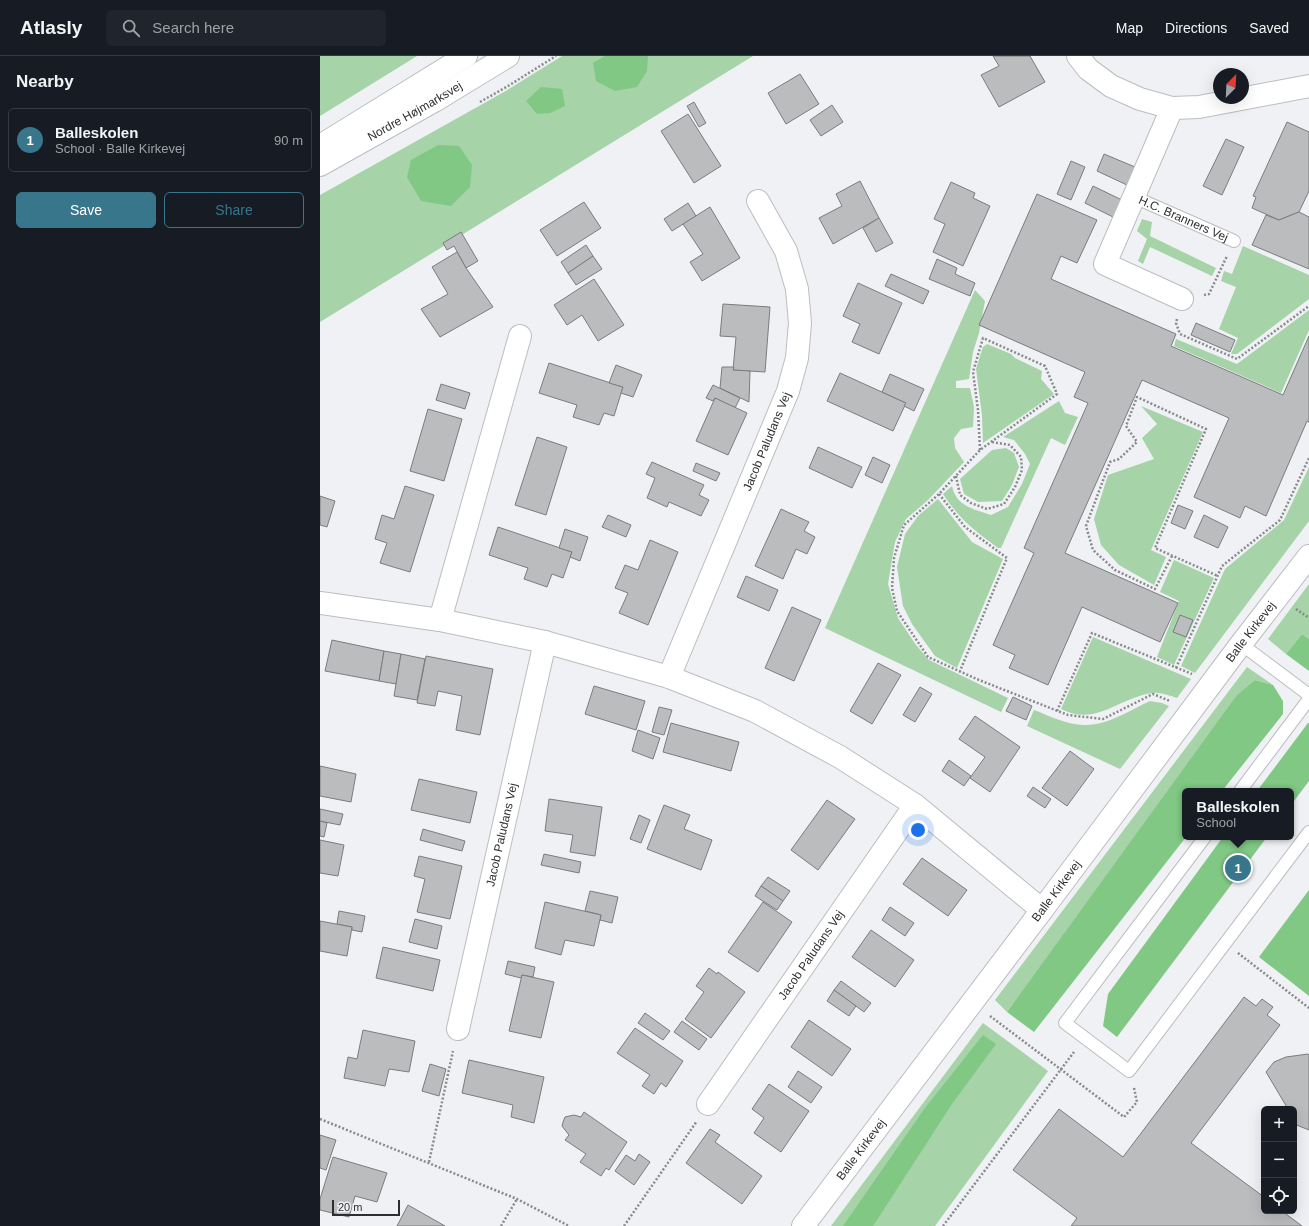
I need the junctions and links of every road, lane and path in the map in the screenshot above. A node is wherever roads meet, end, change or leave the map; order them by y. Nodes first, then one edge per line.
1 (466, 56) edge
2 (508, 56) edge
3 (1078, 56) edge
4 (1309, 86) edge
5 (1172, 108) junction
6 (320, 146) edge
7 (320, 165) edge
8 (1134, 197) junction
9 (758, 201) dead end
10 (1234, 241) joint
11 (1182, 299) junction
12 (1309, 306) edge
13 (520, 336) dead end
14 (992, 442) junction
15 (980, 450) junction
16 (1309, 458) edge
17 (956, 476) junction
18 (939, 494) junction
19 (1172, 556) junction
20 (1309, 556) edge
21 (1218, 576) junction
22 (320, 603) edge
23 (440, 620) junction
24 (546, 642) junction
25 (1241, 644) junction
26 (1176, 668) junction
27 (960, 671) junction
28 (669, 677) junction
29 (1212, 683) junction
30 (1309, 695) edge
31 (1309, 699) edge
32 (1192, 710) junction
33 (1057, 711) junction
34 (1242, 788) edge
35 (915, 805) junction
36 (1309, 832) edge
37 (1203, 840) edge
38 (1042, 910) junction
39 (1226, 943) junction
40 (972, 1002) junction
41 (1309, 1008) edge
42 (458, 1029) joint
43 (1085, 1038) junction
44 (1061, 1070) junction
45 (1129, 1071) junction
46 (708, 1104) joint
47 (320, 1119) edge
48 (429, 1162) junction
49 (517, 1198) junction
50 (501, 1226) edge
51 (568, 1226) edge
52 (624, 1226) edge
53 (803, 1226) edge
54 (943, 1226) edge

1 - 6 street, Nordre Højmarksvej
2 - 7 street, Nordre Højmarksvej
3 - 5 street
4 - 5 street
5 - 8 street, H.C. Branners Vej
8 - 10 lane, H.C. Branners Vej
8 - 11 street, H.C. Branners Vej
9 - 28 street, Jacob Paludans Vej
10 - 11 path
11 - 12 path
13 - 23 street
14 - 15 path
14 - 15 path
14 - 17 path
15 - 17 path
16 - 21 path
17 - 18 path
18 - 27 path
18 - 27 path
19 - 19 path
19 - 21 path
20 - 25 street, Balle Kirkevej
21 - 26 path
22 - 23 street
23 - 24 street
24 - 28 street
24 - 42 street, Jacob Paludans Vej
25 - 29 street, Balle Kirkevej
25 - 30 lane
26 - 29 path
26 - 33 path
27 - 33 path
28 - 35 street
29 - 32 street, Balle Kirkevej
31 - 34 lane
32 - 33 path
32 - 38 street, Balle Kirkevej
35 - 38 street
35 - 46 street, Jacob Paludans Vej
36 - 39 lane
37 - 43 lane
38 - 40 street, Balle Kirkevej
39 - 41 path
39 - 45 lane
40 - 44 path
40 - 53 street, Balle Kirkevej
42 - 48 path
43 - 44 path
43 - 45 lane
44 - 45 path
44 - 54 path
46 - 52 path
47 - 48 path
48 - 49 path
49 - 50 path
49 - 51 path

